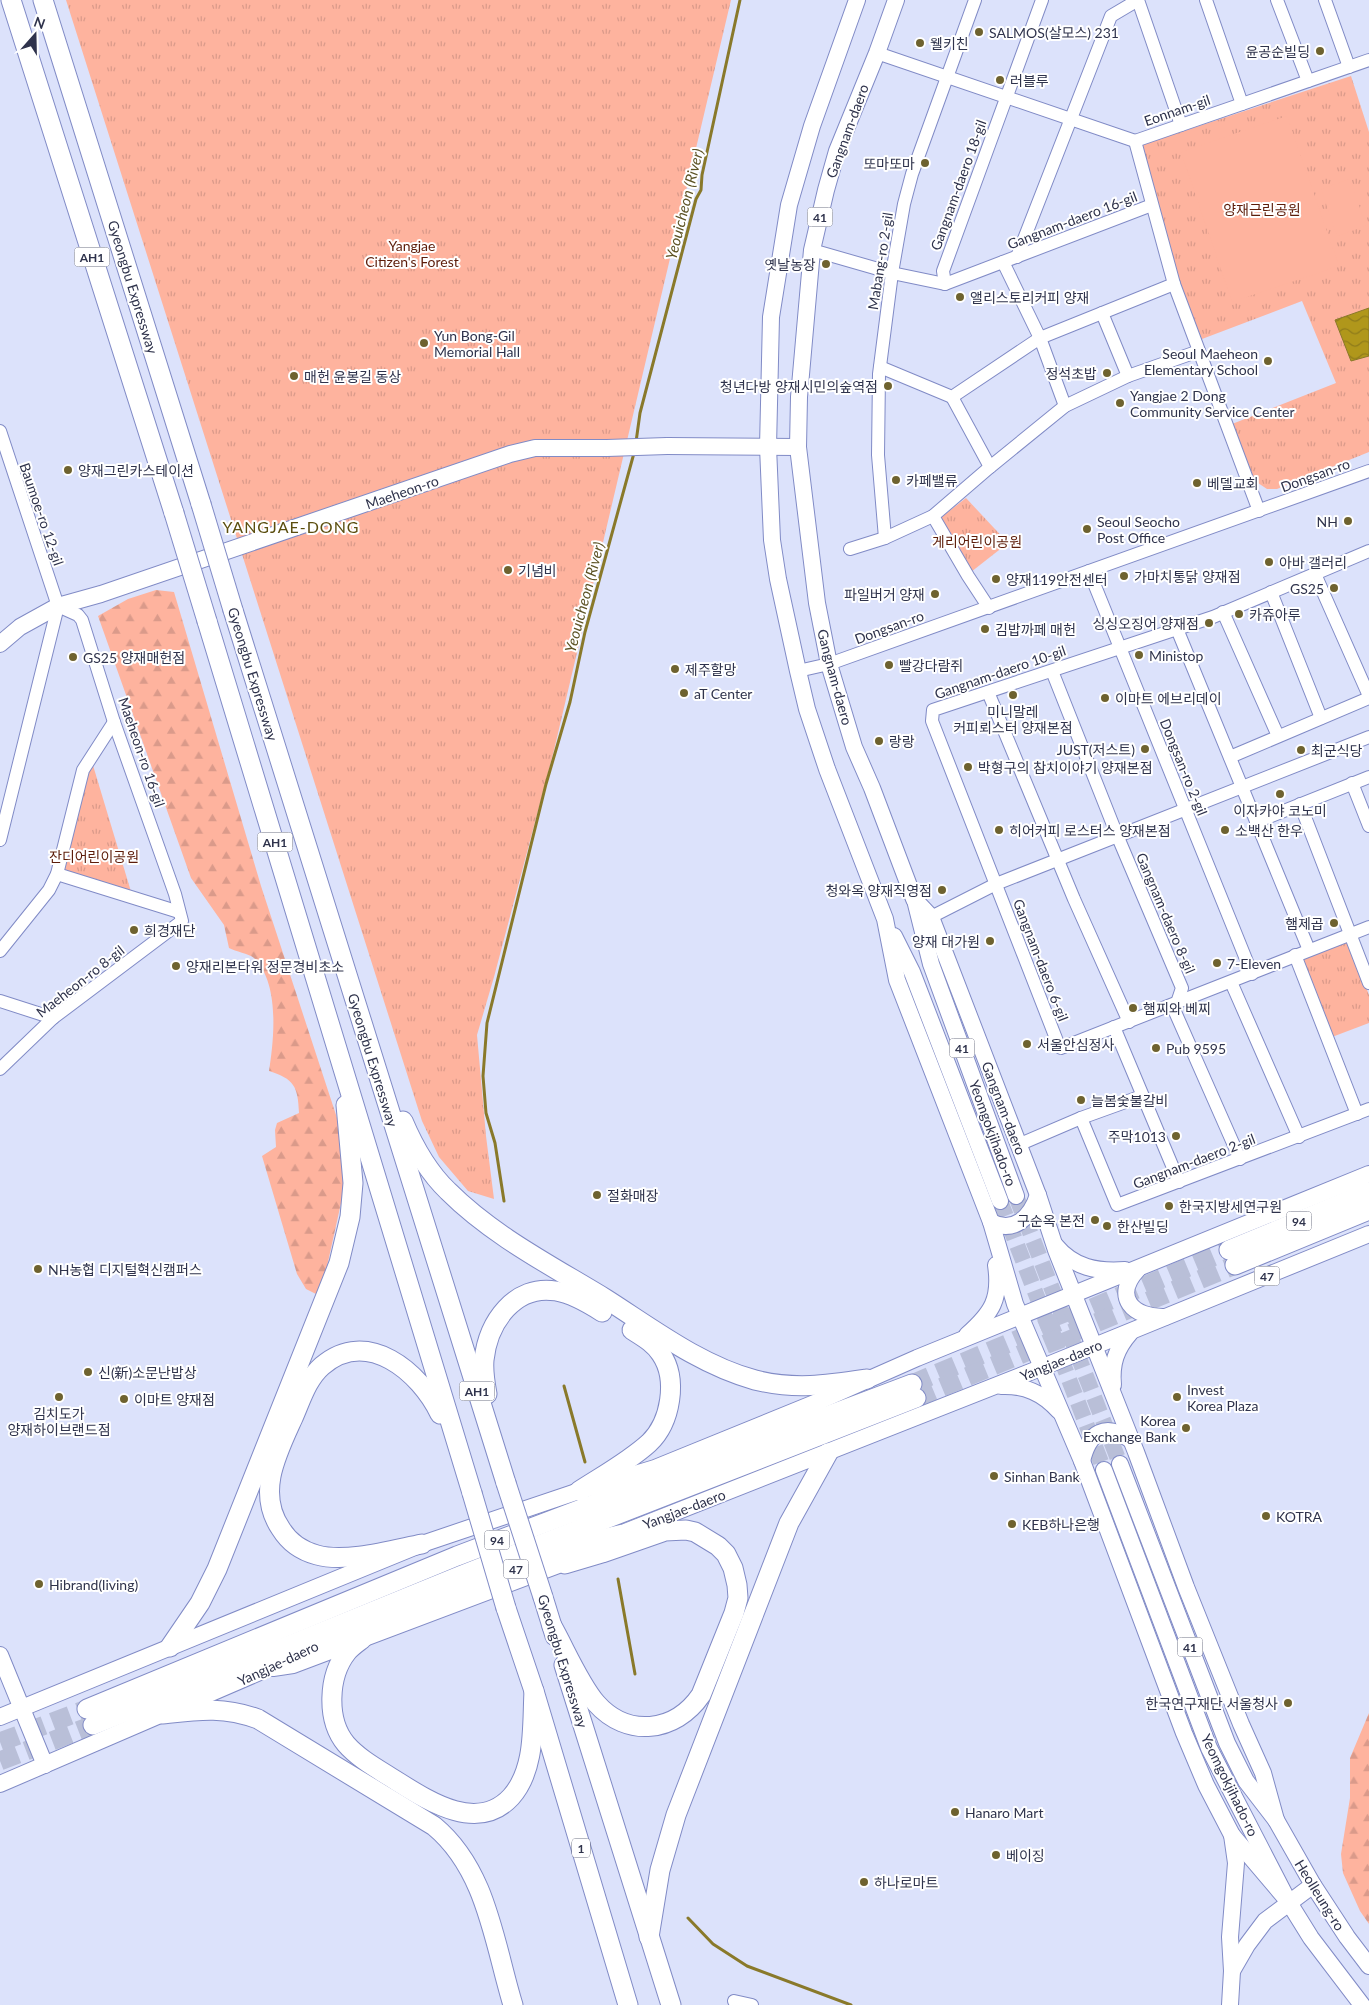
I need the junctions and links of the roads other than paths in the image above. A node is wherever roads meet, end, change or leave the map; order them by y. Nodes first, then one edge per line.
1 (11, 0) edge
2 (44, 0) edge
3 (857, 0) edge
4 (896, 0) edge
5 (975, 0) edge
6 (1042, 0) edge
7 (1138, 0) edge
8 (1206, 0) edge
9 (1277, 0) edge
10 (1325, 0) edge
11 (877, 53) junction
12 (1369, 60) edge
13 (1349, 67) junction
14 (946, 77) junction
15 (1308, 81) junction
16 (1006, 97) junction
17 (1242, 104) junction
18 (1071, 119) junction
19 (1181, 125) junction
20 (1135, 141) junction
21 (1152, 205) junction
22 (812, 250) junction
23 (1017, 257) junction
24 (1003, 262) junction
25 (892, 274) junction
26 (945, 284) junction
27 (1174, 284) junction
28 (1102, 312) junction
29 (1040, 338) junction
30 (1199, 351) junction
31 (880, 367) junction
32 (1128, 376) junction
33 (952, 397) junction
34 (1065, 406) junction
35 (0, 431) edge
36 (768, 447) junction
37 (798, 447) junction
38 (990, 467) junction
39 (1369, 471) edge
40 (1259, 511) junction
41 (933, 516) junction
42 (884, 538) junction
43 (850, 549) dead end
44 (1369, 552) edge
45 (1089, 571) junction
46 (1315, 574) junction
47 (1271, 592) junction
48 (58, 606) junction
49 (989, 608) junction
50 (1223, 612) junction
51 (1177, 629) junction
52 (0, 644) edge
53 (1120, 646) junction
54 (829, 664) junction
55 (1052, 670) junction
56 (798, 671) junction
57 (988, 692) junction
58 (1369, 697) edge
59 (1322, 718) junction
60 (114, 722) junction
61 (1278, 736) junction
62 (1369, 737) edge
63 (1230, 757) junction
64 (1369, 776) edge
65 (1352, 784) junction
66 (1242, 787) junction
67 (1300, 804) junction
68 (1185, 810) junction
69 (1256, 822) junction
70 (1369, 826) edge
71 (1117, 835) junction
72 (0, 840) edge
73 (1057, 859) junction
74 (57, 874) junction
75 (996, 884) junction
76 (914, 899) junction
77 (181, 917) junction
78 (931, 917) junction
79 (885, 919) junction
80 (1369, 927) edge
81 (6, 935) edge
82 (1349, 935) junction
83 (1309, 950) junction
84 (0, 951) edge
85 (1295, 955) junction
86 (1252, 974) junction
87 (1230, 982) junction
88 (1369, 982) edge
89 (0, 1001) edge
90 (1175, 1004) junction
91 (53, 1018) junction
92 (1129, 1022) junction
93 (1114, 1027) junction
94 (369, 1047) junction
95 (342, 1064) junction
96 (0, 1069) edge
97 (1142, 1096) junction
98 (1369, 1109) edge
99 (1357, 1114) junction
100 (1081, 1118) junction
101 (1299, 1137) junction
102 (1018, 1145) junction
103 (1240, 1159) junction
104 (1369, 1174) edge
105 (1179, 1182) junction
106 (1369, 1192) edge
107 (1016, 1196) tunnel mouth
108 (1038, 1196) junction
109 (1000, 1201) tunnel mouth
110 (1369, 1210) edge
111 (991, 1222) junction
112 (1369, 1234) edge
113 (1054, 1244) junction
114 (1138, 1269) junction
115 (1073, 1295) junction
116 (1021, 1316) junction
117 (1166, 1318) junction
118 (1130, 1332) junction
119 (1094, 1347) junction
120 (939, 1350) junction
121 (1043, 1368) junction
122 (867, 1379) junction
123 (992, 1387) junction
124 (914, 1391) tunnel mouth
125 (1115, 1400) junction
126 (1065, 1418) junction
127 (1131, 1440) junction
128 (496, 1452) junction
129 (828, 1453) junction
130 (461, 1461) junction
131 (1082, 1461) junction
132 (1120, 1464) tunnel mouth
133 (1104, 1470) tunnel mouth
134 (579, 1491) junction
135 (625, 1532) junction
136 (422, 1544) junction
137 (565, 1564) junction
138 (552, 1626) junction
139 (362, 1640) junction
140 (170, 1647) junction
141 (0, 1655) edge
142 (269, 1668) junction
143 (534, 1691) junction
144 (22, 1708) junction
145 (162, 1714) junction
146 (90, 1717) tunnel mouth
147 (0, 1718) edge
148 (45, 1765) junction
149 (0, 1784) edge
150 (1276, 1820) junction
151 (1232, 1835) junction
152 (1313, 1885) junction
153 (1288, 1902) junction
154 (649, 1937) junction
155 (1369, 1966) edge
156 (1232, 1971) junction
157 (734, 2001) dead end
158 (512, 2005) edge
159 (628, 2005) edge
160 (671, 2005) edge
161 (752, 2005) edge
162 (1230, 2005) edge
163 (1362, 2005) edge

1 - 95 highway, Gyeongbu Expressway / AH1, bridge
2 - 94 highway, Gyeongbu Expressway / AH1, bridge
3 - 36 main road, 41
4 - 11 main road, Gangnam-daero / 41
5 - 14 street, Mabang-ro 2-gil
6 - 16 street, Gangnam-daero 18-gil
7 - 18 street
7 - 19 street
8 - 17 street
9 - 15 street
10 - 13 street
11 - 14 street
11 - 22 main road, Gangnam-daero / 41
12 - 13 street, Eonnam-gil
13 - 15 street, Eonnam-gil
14 - 16 street
14 - 25 street, Mabang-ro 2-gil
15 - 17 street, Eonnam-gil
16 - 18 street
16 - 26 street, Gangnam-daero 18-gil
17 - 19 street, Eonnam-gil
18 - 20 street
18 - 23 street
19 - 20 street, Eonnam-gil
20 - 21 street, Eonnam-gil
21 - 23 street, Gangnam-daero 16-gil
21 - 27 street, Eonnam-gil
22 - 25 street
22 - 37 main road, Gangnam-daero / 41
23 - 24 street, Gangnam-daero 16-gil
24 - 26 street, Gangnam-daero 16-gil
24 - 29 street, Gangnam-daero 16-gil
25 - 26 street
25 - 31 street, Mabang-ro 2-gil
27 - 28 street
27 - 30 street, Eonnam-gil
28 - 29 street
28 - 32 street
29 - 33 street
29 - 34 street, Gangnam-daero 16-gil
30 - 32 street
30 - 40 street, Eonnam-gil
31 - 33 street
31 - 42 street, Mabang-ro 2-gil
32 - 34 street
33 - 38 street
34 - 38 street
35 - 48 street, Baumoe-ro 12-gil
36 - 37 main road, Maeheon-ro
36 - 48 main road, Maeheon-ro, bridge
36 - 56 main road, 41
37 - 54 main road, Gangnam-daero / 41
38 - 41 street
39 - 40 street, Dongsan-ro
40 - 45 street, Dongsan-ro
41 - 42 street
41 - 49 street
42 - 43 street
44 - 46 street, Gangnam-daero 10-gil
45 - 49 street, Dongsan-ro
45 - 53 street, Dongsan-ro 2-gil
46 - 47 street, Gangnam-daero 10-gil
46 - 58 street
47 - 50 street, Gangnam-daero 10-gil
47 - 59 street
48 - 52 main road, Maeheon-ro
48 - 60 street, Maeheon-ro 16-gil
48 - 72 street
49 - 54 street, Dongsan-ro
50 - 51 street, Gangnam-daero 10-gil
50 - 61 street
51 - 53 street, Gangnam-daero 10-gil
51 - 63 street
53 - 55 street, Gangnam-daero 10-gil
53 - 68 street, Dongsan-ro 2-gil
54 - 56 street, Dongsan-ro
54 - 76 main road, Gangnam-daero / 41
55 - 57 street, Gangnam-daero 10-gil
55 - 71 street, Gangnam-daero 8-gil
56 - 79 main road, 41
57 - 73 street
57 - 75 street, Gangnam-daero 10-gil
58 - 59 street
59 - 61 street
60 - 74 street
60 - 77 street, Maeheon-ro 16-gil
61 - 63 street
62 - 66 street
63 - 66 street
64 - 65 street
65 - 67 street
65 - 70 street
66 - 68 street
66 - 69 street
67 - 69 street
67 - 82 street
68 - 71 street
68 - 86 street, Dongsan-ro 2-gil
69 - 83 street
71 - 73 street
71 - 90 street, Gangnam-daero 8-gil
73 - 75 street
73 - 92 street
74 - 77 street
74 - 81 street
75 - 78 street
75 - 93 street, Gangnam-daero 6-gil
76 - 78 main road, Gangnam-daero
76 - 107 main road, Yeomgokjihado-ro / 41
77 - 91 street, Maeheon-ro 8-gil
78 - 102 main road, Gangnam-daero
79 - 109 main road, Yeomgokjihado-ro / 41
79 - 111 main road
80 - 82 street, Gangnam-daero 6-gil
81 - 84 street
82 - 83 street, Gangnam-daero 6-gil
82 - 88 street
83 - 85 street, Gangnam-daero 6-gil
85 - 86 street, Gangnam-daero 6-gil
85 - 99 street
86 - 87 street, Gangnam-daero 6-gil
87 - 90 street, Gangnam-daero 6-gil
87 - 101 street
89 - 91 street
90 - 92 street, Gangnam-daero 6-gil
90 - 103 street
91 - 96 street, Maeheon-ro 8-gil
92 - 93 street, Gangnam-daero 6-gil
93 - 97 street
94 - 122 highway
94 - 128 highway, Gyeongbu Expressway / AH1
95 - 130 highway, Gyeongbu Expressway / AH1
95 - 140 highway
97 - 100 street
97 - 105 street
98 - 99 street, Gangnam-daero 2-gil
99 - 101 street, Gangnam-daero 2-gil
100 - 102 street
100 - 105 street, Gangnam-daero 2-gil
101 - 103 street, Gangnam-daero 2-gil
102 - 108 main road, Gangnam-daero
103 - 105 street, Gangnam-daero 2-gil
104 - 114 main road
106 - 110 highway, 94
108 - 111 main road
108 - 113 main road, Gangnam-daero
111 - 116 main road
111 - 120 main road
112 - 117 main road, Yangjae-daero / 47
113 - 114 main road
113 - 115 main road, Gangnam-daero
114 - 115 main road
114 - 117 main road
115 - 116 main road
115 - 119 main road, Gangnam-daero
116 - 120 main road
116 - 121 main road
117 - 118 main road, Yangjae-daero / 47
118 - 119 main road, Yangjae-daero / 47
118 - 125 main road
119 - 121 main road, Yangjae-daero / 47
119 - 125 main road, Gangnam-daero
120 - 122 main road
121 - 123 main road, Yangjae-daero / 47
121 - 126 main road
122 - 134 main road
123 - 126 main road
123 - 129 main road, Yangjae-daero / 47
124 - 146 highway, Yangjae-daero / 94
125 - 127 main road, Gangnam-daero
126 - 131 main road
127 - 131 main road
127 - 150 main road, Gangnam-daero
128 - 134 highway
128 - 138 highway, Gyeongbu Expressway, bridge
129 - 135 main road, Yangjae-daero / 47
129 - 154 highway
130 - 136 highway
130 - 143 highway, Gyeongbu Expressway / 1, bridge
131 - 151 main road
132 - 150 main road, Yeomgokjihado-ro / 41
133 - 153 main road, Yeomgokjihado-ro / 41
134 - 136 main road
135 - 137 main road
135 - 142 main road, Yangjae-daero / 47
136 - 140 main road
137 - 138 highway
137 - 139 main road
138 - 154 highway, Gyeongbu Expressway
139 - 142 main road
139 - 143 highway
140 - 144 main road
141 - 144 main road
142 - 145 main road, Yangjae-daero / 47
143 - 159 highway, Gyeongbu Expressway / 1
144 - 147 main road
144 - 148 main road
145 - 148 main road, Yangjae-daero / 47
145 - 158 highway
148 - 149 main road, Yangjae-daero / 47
150 - 152 main road, Heolleung-ro / 41
151 - 153 main road
151 - 156 main road
152 - 153 main road
152 - 155 main road, Heolleung-ro / 41
153 - 156 main road
153 - 163 main road, 41
154 - 160 highway, Gyeongbu Expressway
156 - 162 main road
157 - 161 street

